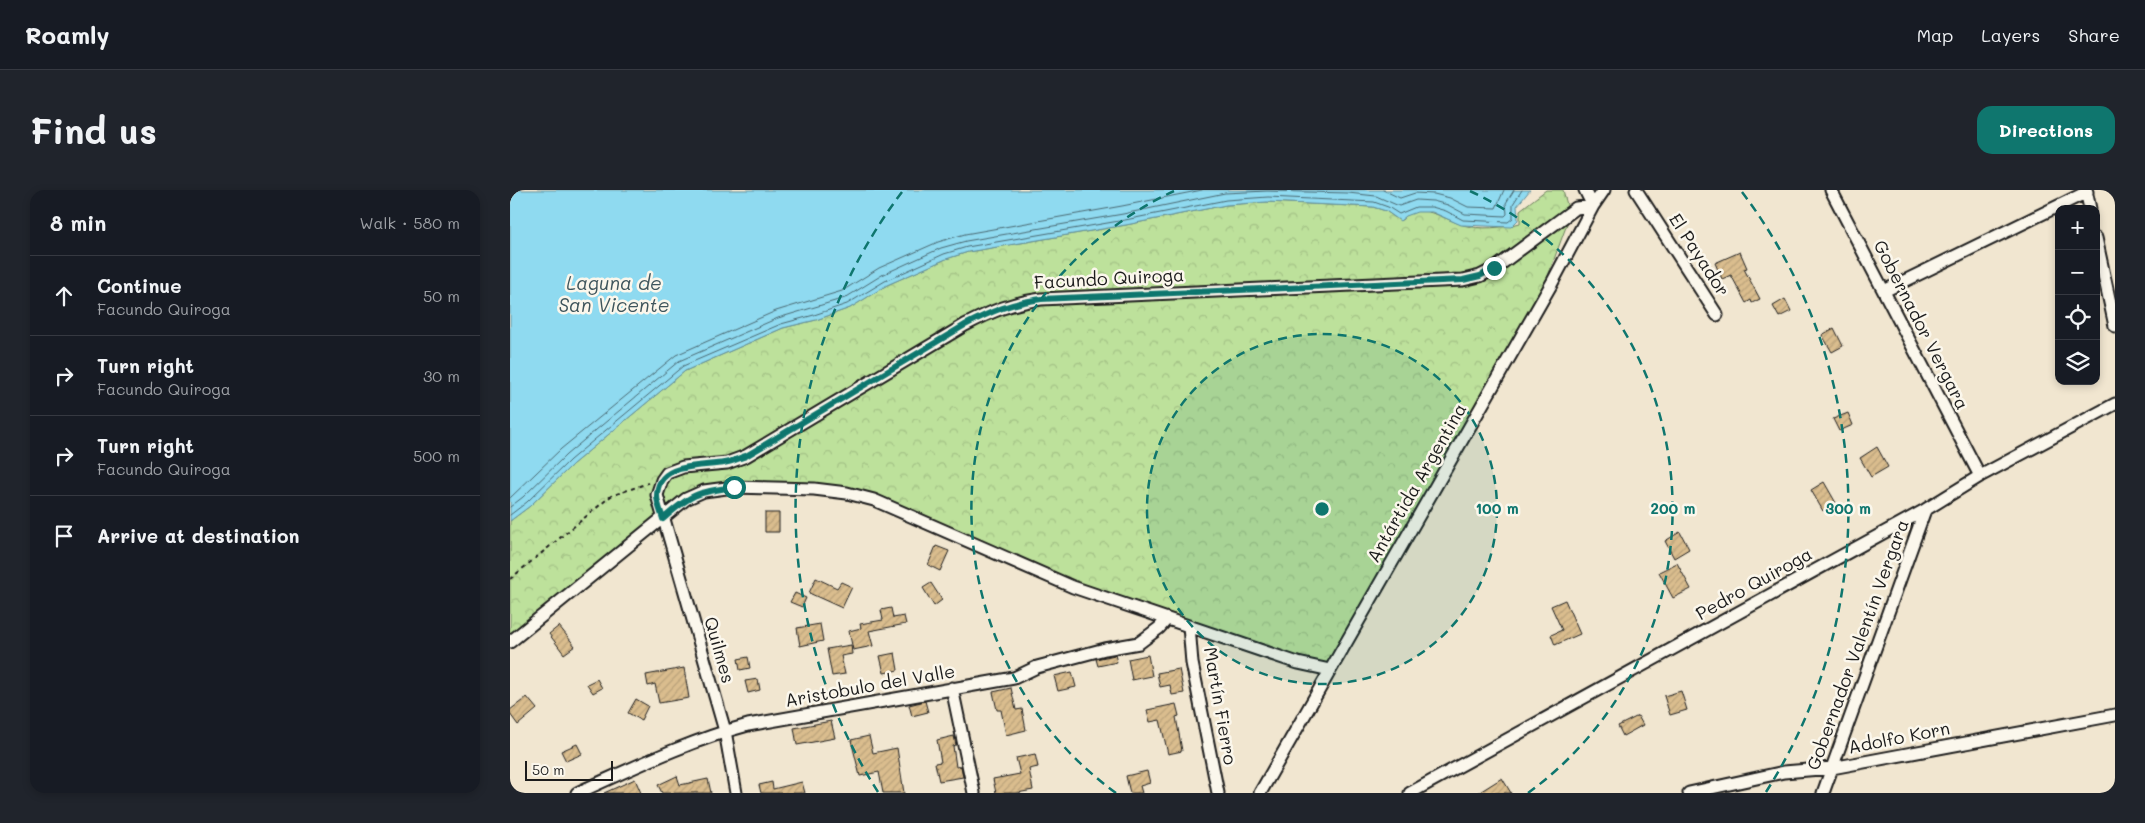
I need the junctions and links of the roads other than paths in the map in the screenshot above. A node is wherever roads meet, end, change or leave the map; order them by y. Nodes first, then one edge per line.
1 (1585, 190) edge
2 (1604, 190) edge
3 (1636, 190) edge
4 (1831, 190) edge
5 (2086, 191) edge
6 (2089, 205) edge
7 (1592, 206) junction
8 (2099, 250) edge
9 (1884, 291) junction
10 (1716, 314) dead end
11 (2115, 326) edge
12 (2115, 404) edge
13 (1980, 476) junction
14 (1925, 510) junction
15 (663, 519) junction
16 (1167, 619) junction
17 (1189, 626) junction
18 (510, 642) edge
19 (1330, 670) junction
20 (952, 688) junction
21 (2115, 715) edge
22 (725, 731) junction
23 (1832, 768) junction
24 (577, 793) edge
25 (736, 793) edge
26 (974, 793) edge
27 (1218, 793) edge
28 (1260, 793) edge
29 (1410, 793) edge
30 (1689, 793) edge
31 (1824, 793) edge

1 - 7 street
2 - 7 street, Antártida Argentina
3 - 10 street, El Payador
4 - 9 street, Gobernador Vergara
5 - 6 street
5 - 9 street
7 - 15 street, Facundo Quiroga
7 - 19 street, Antártida Argentina
8 - 11 street
9 - 13 street, Gobernador Vergara
12 - 13 street, Pedro Quiroga
13 - 14 street, Pedro Quiroga
14 - 23 street, Gobernador Valentín Vergara
14 - 29 street, Pedro Quiroga
15 - 16 street
15 - 18 street
15 - 22 street, Quilmes
16 - 17 street
16 - 20 street, Aristobulo del Valle
17 - 19 street
17 - 27 street, Martín Fierro
19 - 28 street, Antártida Argentina
20 - 22 street, Aristobulo del Valle
20 - 26 street
21 - 23 street, Adolfo Korn
22 - 24 street, Aristobulo del Valle
22 - 25 street, Quilmes
23 - 30 street, Adolfo Korn
23 - 31 street, Gobernador Valentín Vergara

